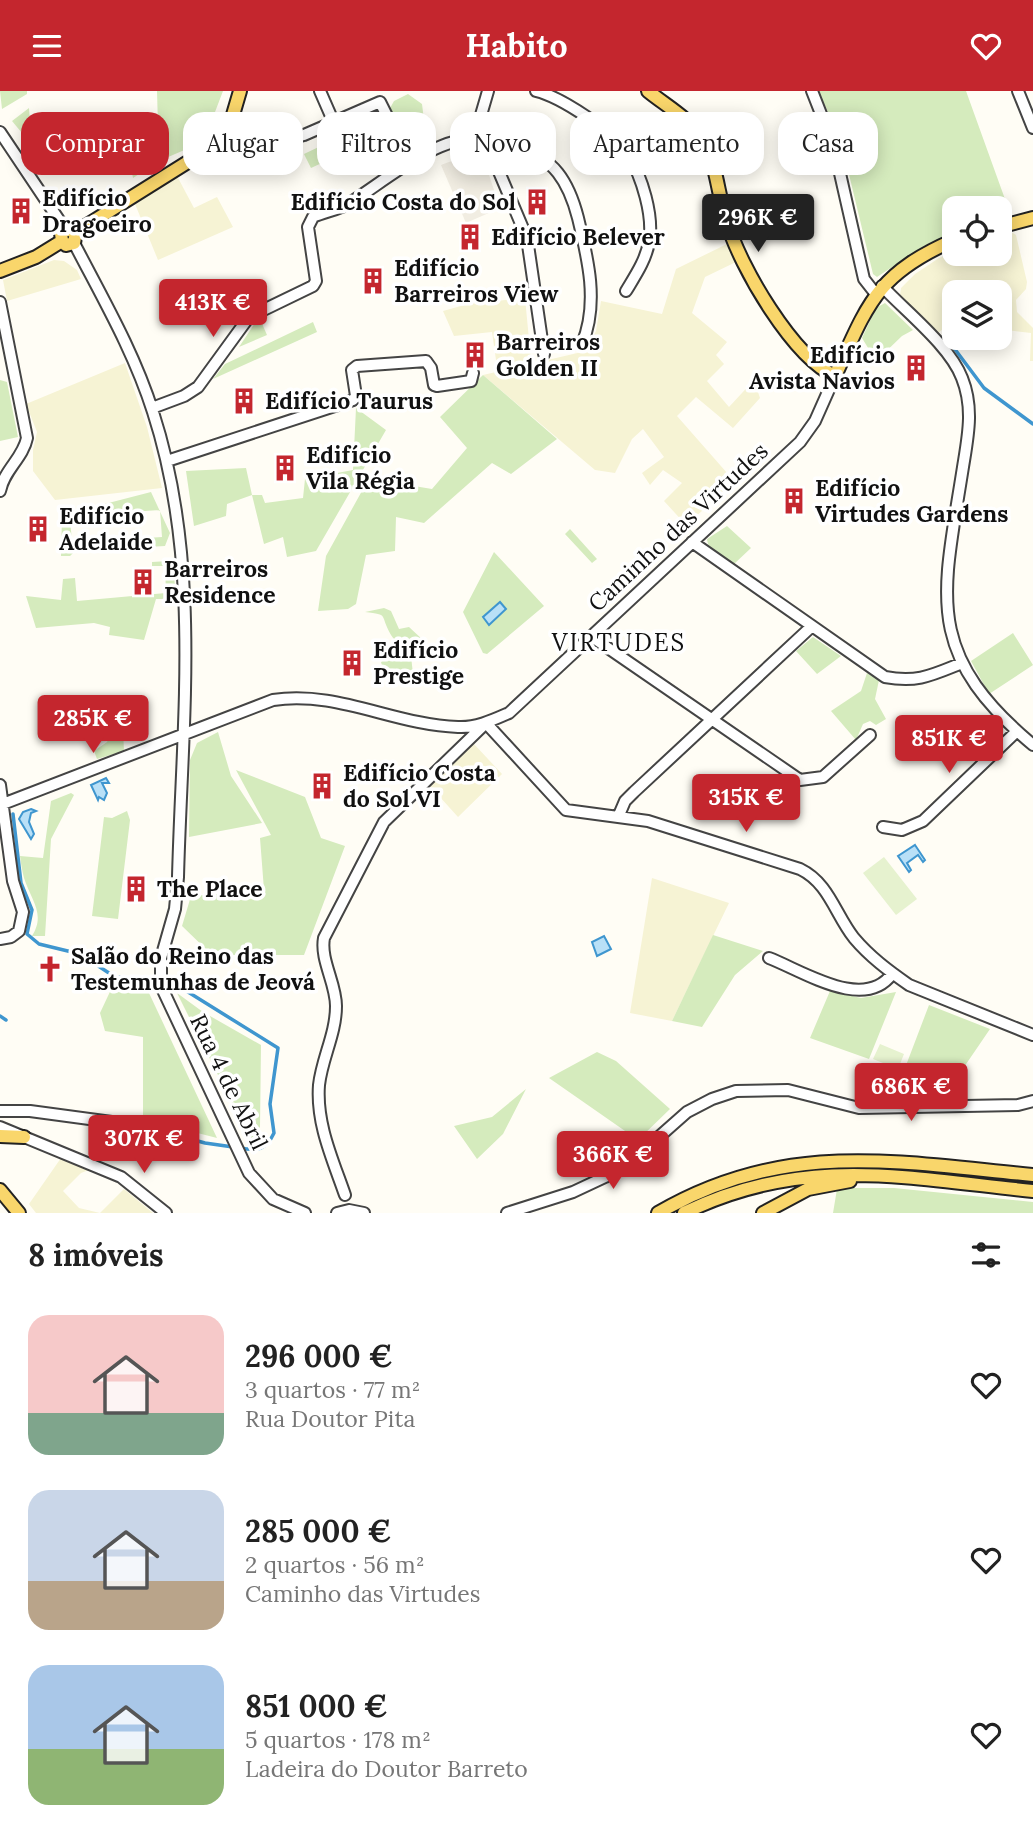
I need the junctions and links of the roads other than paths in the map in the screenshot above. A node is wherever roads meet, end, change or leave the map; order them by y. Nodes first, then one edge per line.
1 (240, 91) edge
2 (320, 91) edge
3 (488, 91) edge
4 (536, 91) edge
5 (648, 91) edge
6 (812, 91) edge
7 (1018, 91) edge
8 (233, 112) edge
9 (329, 112) edge
10 (358, 112) edge
11 (385, 112) edge
12 (482, 112) edge
13 (1033, 128) edge
14 (0, 132) edge
15 (183, 167) edge
16 (556, 171) edge
17 (393, 175) edge
18 (500, 175) edge
19 (1033, 218) edge
20 (1012, 224) edge
21 (69, 236) junction
22 (942, 246) edge
23 (0, 271) edge
24 (878, 290) junction
25 (626, 291) dead end
26 (0, 302) edge
27 (582, 344) dead end
28 (544, 354) dead end
29 (473, 373) dead end
30 (835, 376) junction
31 (152, 408) junction
32 (167, 461) junction
33 (0, 491) edge
34 (692, 542) junction
35 (811, 627) junction
36 (592, 636) junction
37 (962, 663) junction
38 (713, 721) junction
39 (486, 723) junction
40 (1032, 727) edge
41 (1019, 733) junction
42 (870, 735) dead end
43 (182, 736) junction
44 (1033, 745) edge
45 (0, 785) edge
46 (1, 805) edge
47 (619, 815) junction
48 (883, 827) dead end
49 (0, 939) edge
50 (769, 958) dead end
51 (892, 974) junction
52 (1033, 1035) edge
53 (1033, 1101) edge
54 (0, 1111) edge
55 (134, 1125) dead end
56 (0, 1127) edge
57 (0, 1136) edge
58 (24, 1137) junction
59 (1033, 1175) edge
60 (892, 1177) junction
61 (0, 1190) edge
62 (1033, 1191) edge
63 (345, 1195) dead end
64 (19, 1213) edge
65 (166, 1213) edge
66 (303, 1213) edge
67 (337, 1213) edge
68 (364, 1213) edge
69 (507, 1213) edge
70 (658, 1213) edge
71 (684, 1213) edge
72 (763, 1213) edge

1 - 8 main road
2 - 9 street
3 - 12 street
4 - 25 street
5 - 30 main road
6 - 24 street
7 - 13 street
10 - 11 street
14 - 21 street, Rua 4 de Abril
15 - 21 main road
16 - 27 street
17 - 31 street
18 - 28 street
19 - 20 main road
21 - 23 main road
21 - 31 street, Rua 4 de Abril
22 - 24 main road
24 - 30 main road, Caminho das Virtudes
24 - 37 street
26 - 33 street
29 - 32 street
30 - 34 street, Caminho das Virtudes
31 - 32 street, Rua 4 de Abril
32 - 43 street, Rua 4 de Abril
34 - 35 street
34 - 36 street, Caminho das Virtudes
35 - 37 street
35 - 38 street
36 - 38 street
36 - 39 street, Caminho das Virtudes
37 - 41 street
38 - 42 street
38 - 47 street
39 - 43 street, Caminho das Virtudes
39 - 47 street
39 - 63 street
40 - 41 street
41 - 44 street
41 - 48 street
43 - 46 street, Caminho das Virtudes
43 - 66 street, Rua 4 de Abril
45 - 46 street
46 - 49 street
47 - 51 street
50 - 51 street
51 - 52 street
53 - 69 street
54 - 55 street
56 - 58 street
57 - 58 main road
58 - 65 street
59 - 70 main road
60 - 62 main road
60 - 71 main road
60 - 72 main road
61 - 64 main road
67 - 68 street

